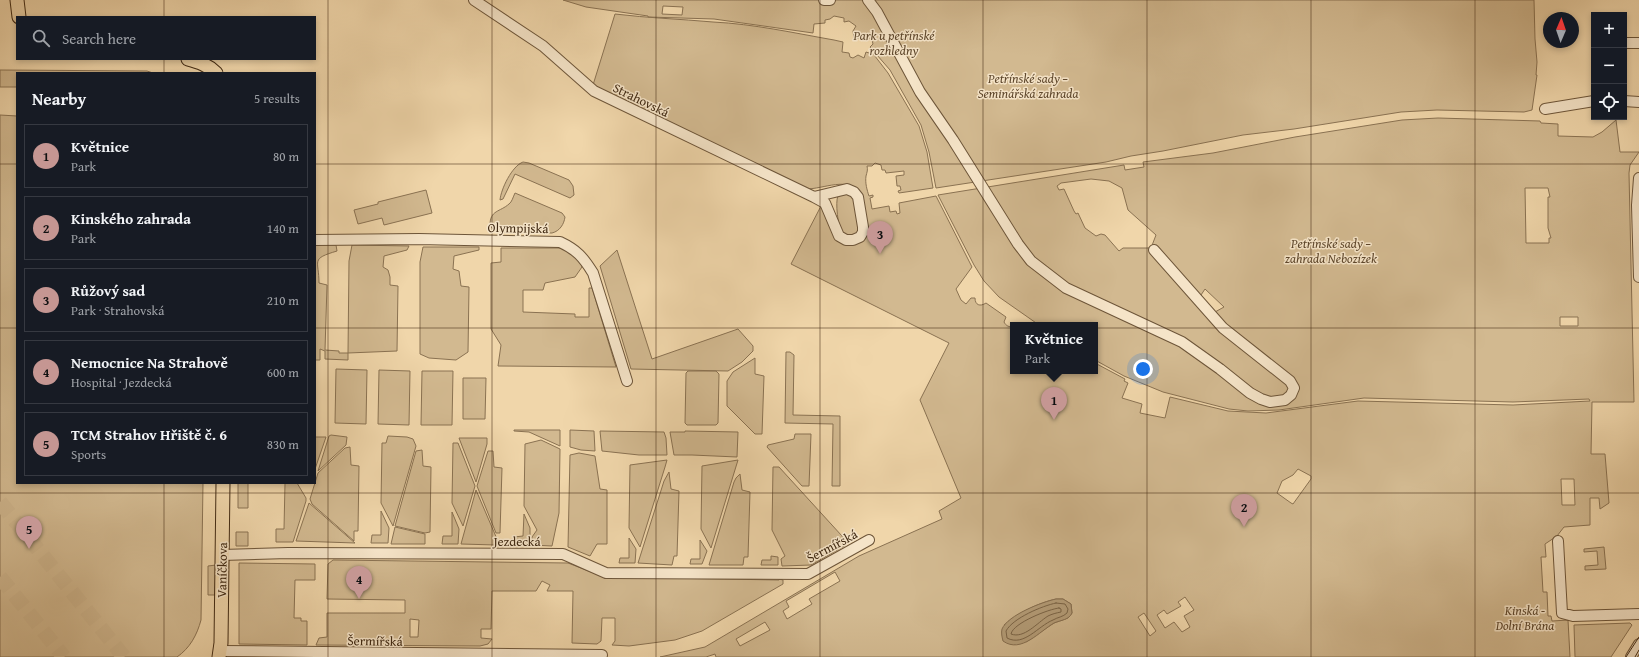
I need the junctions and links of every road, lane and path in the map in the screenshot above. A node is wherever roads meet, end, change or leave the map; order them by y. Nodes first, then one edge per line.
1 (17, 0) edge
2 (474, 0) edge
3 (824, 0) edge
4 (829, 0) edge
5 (868, 0) edge
6 (19, 16) edge
7 (1627, 43) edge
8 (1639, 43) edge
9 (192, 60) edge
10 (215, 72) edge
11 (1591, 101) edge
12 (1627, 101) edge
13 (1639, 102) edge
14 (1545, 109) dead end
15 (1639, 178) edge
16 (814, 197) junction
17 (316, 240) edge
18 (1154, 250) dead end
19 (1639, 277) edge
20 (627, 381) dead end
21 (223, 484) edge
22 (869, 540) dead end
23 (1558, 541) dead end
24 (222, 555) junction
25 (808, 574) joint
26 (1639, 614) edge
27 (1639, 644) edge
28 (220, 654) edge
29 (602, 655) dead end
30 (1631, 657) edge

1 - 6 main road
2 - 16 street, Strahovská
3 - 4 street
5 - 18 street
7 - 8 street
9 - 10 main road
11 - 14 street
12 - 13 street
15 - 19 street
16 - 16 street, Strahovská
17 - 20 street, Olympijská
21 - 24 main road, Vaníčkova
22 - 25 street, Šermířská
23 - 26 street
24 - 25 street, Jezdecká
24 - 28 main road, Vaníčkova
27 - 30 street
28 - 29 street, Šermířská

